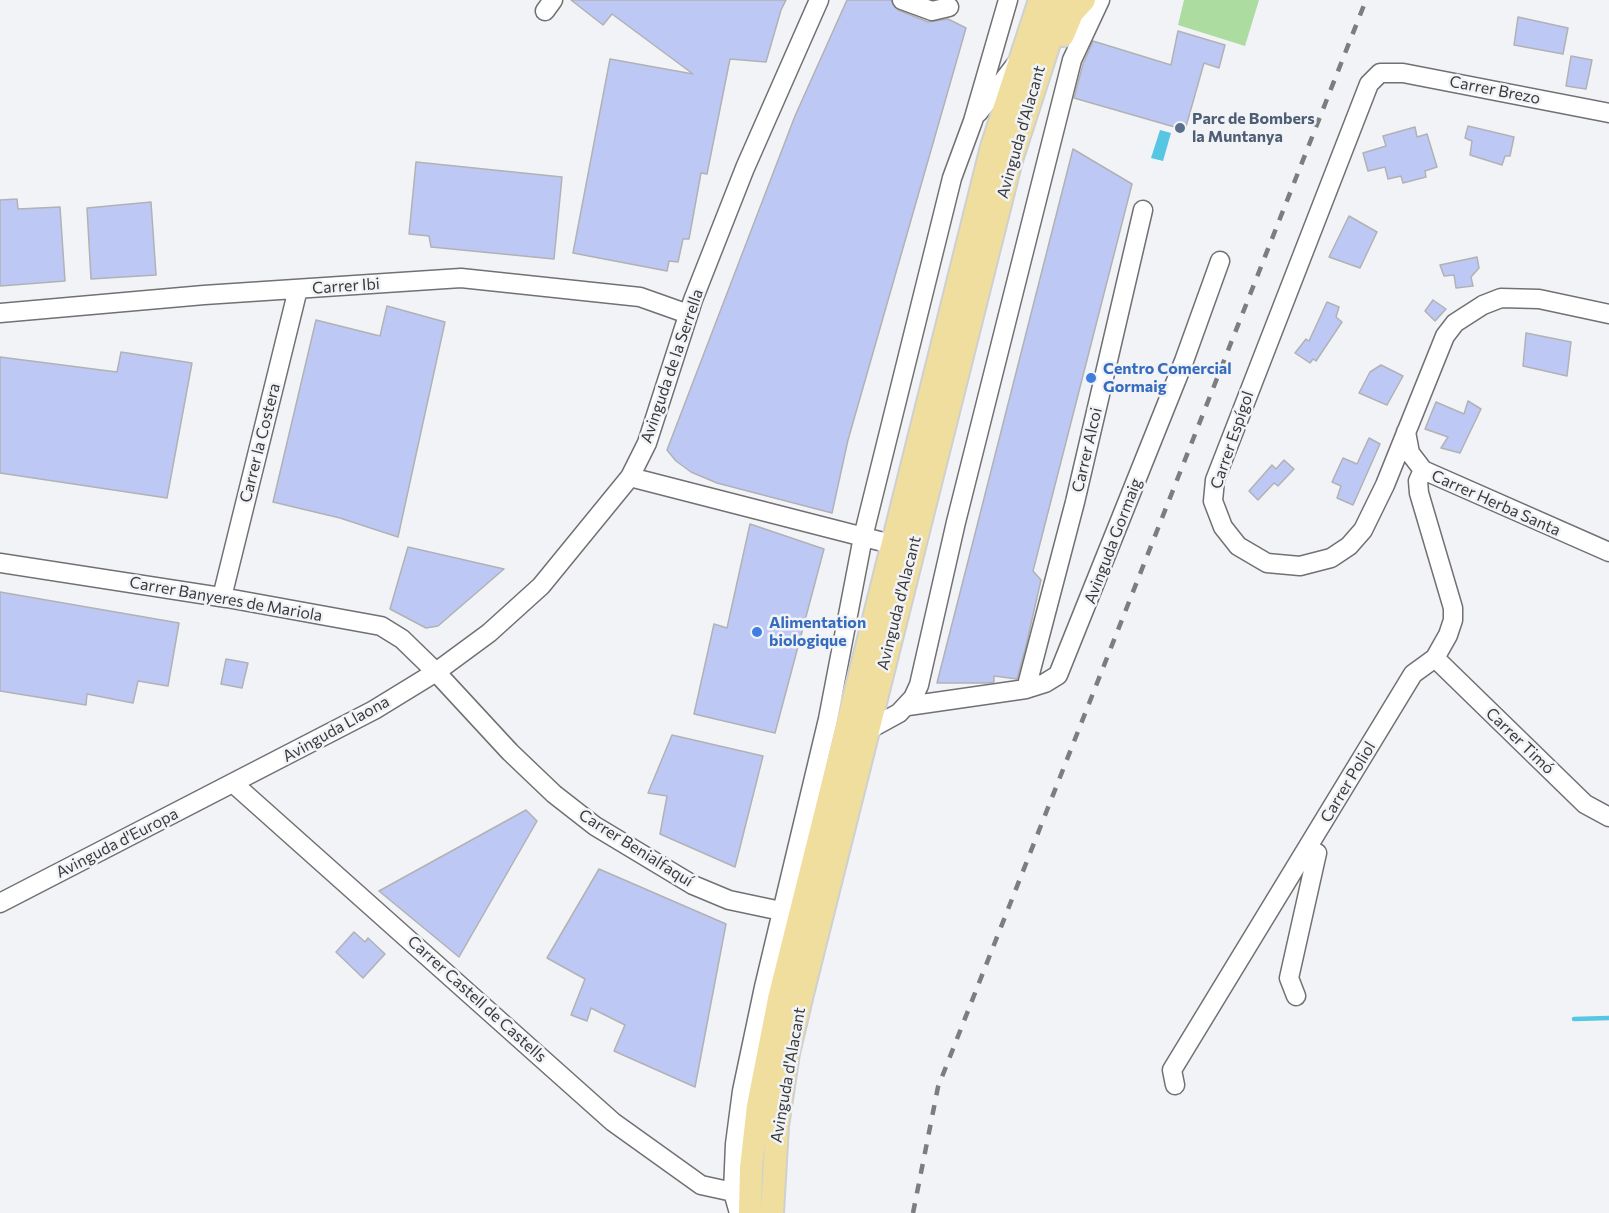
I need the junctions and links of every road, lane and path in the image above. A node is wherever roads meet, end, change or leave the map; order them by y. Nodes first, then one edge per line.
1 (819, 0) edge
2 (902, 0) edge
3 (1008, 0) edge
4 (1040, 0) edge
5 (1063, 0) edge
6 (1084, 0) edge
7 (1100, 0) edge
8 (949, 7) dead end
9 (1032, 11) edge
10 (1019, 60) junction
11 (1380, 73) joint
12 (1029, 100) junction
13 (1609, 113) edge
14 (973, 121) junction
15 (1143, 210) dead end
16 (1220, 261) dead end
17 (298, 289) junction
18 (0, 313) edge
19 (688, 314) junction
20 (1609, 314) edge
21 (1406, 432) junction
22 (1423, 470) junction
23 (630, 477) junction
24 (863, 537) junction
25 (891, 544) junction
26 (1609, 552) edge
27 (0, 563) edge
28 (222, 597) junction
29 (1435, 658) junction
30 (436, 672) junction
31 (1026, 689) junction
32 (908, 706) junction
33 (868, 730) junction
34 (234, 784) junction
35 (1609, 818) edge
36 (1308, 848) junction
37 (0, 903) edge
38 (782, 912) junction
39 (1296, 996) dead end
40 (1175, 1084) dead end
41 (733, 1192) junction
42 (739, 1213) edge
43 (750, 1213) edge
44 (772, 1213) edge

1 - 19 street, Avinguda de la Serrella
2 - 8 street
3 - 14 street
4 - 9 main road, Avinguda d'Alacant
5 - 12 main road, Avinguda d'Alacant
6 - 12 main road
7 - 32 street
9 - 10 main road, Avinguda d'Alacant
10 - 14 street
10 - 25 main road, Avinguda d'Alacant
11 - 13 street, Carrer Brezo
11 - 21 street, Carrer Espígol
12 - 33 main road, Avinguda d'Alacant
14 - 24 street
15 - 31 street, Carrer Alcoi
16 - 31 street, Avinguda Gormaig
17 - 18 street, Carrer Ibi
17 - 19 street, Carrer Ibi
17 - 28 street, Carrer la Costera
19 - 23 street, Avinguda de la Serrella
20 - 21 street, Carrer Espígol
21 - 22 street, Carrer Herba Santa
22 - 26 street, Carrer Herba Santa
22 - 29 street, Carrer Poliol
23 - 24 street
23 - 30 street, Avinguda de la Serrella
24 - 25 street
24 - 38 street
25 - 43 main road, Avinguda d'Alacant
27 - 28 street, Carrer Banyeres de Mariola
28 - 30 street, Carrer Banyeres de Mariola
29 - 35 street, Carrer Timó
29 - 36 street, Carrer Poliol
30 - 34 street, Avinguda Llaona
30 - 38 street, Carrer Benialfaquí
31 - 32 street, Avinguda Gormaig
32 - 33 street
33 - 44 main road, Avinguda d'Alacant
34 - 37 street, Avinguda d'Europa
34 - 41 street, Carrer Castell de Castells
36 - 39 street
36 - 40 street, Carrer Poliol
38 - 41 street
41 - 42 street

